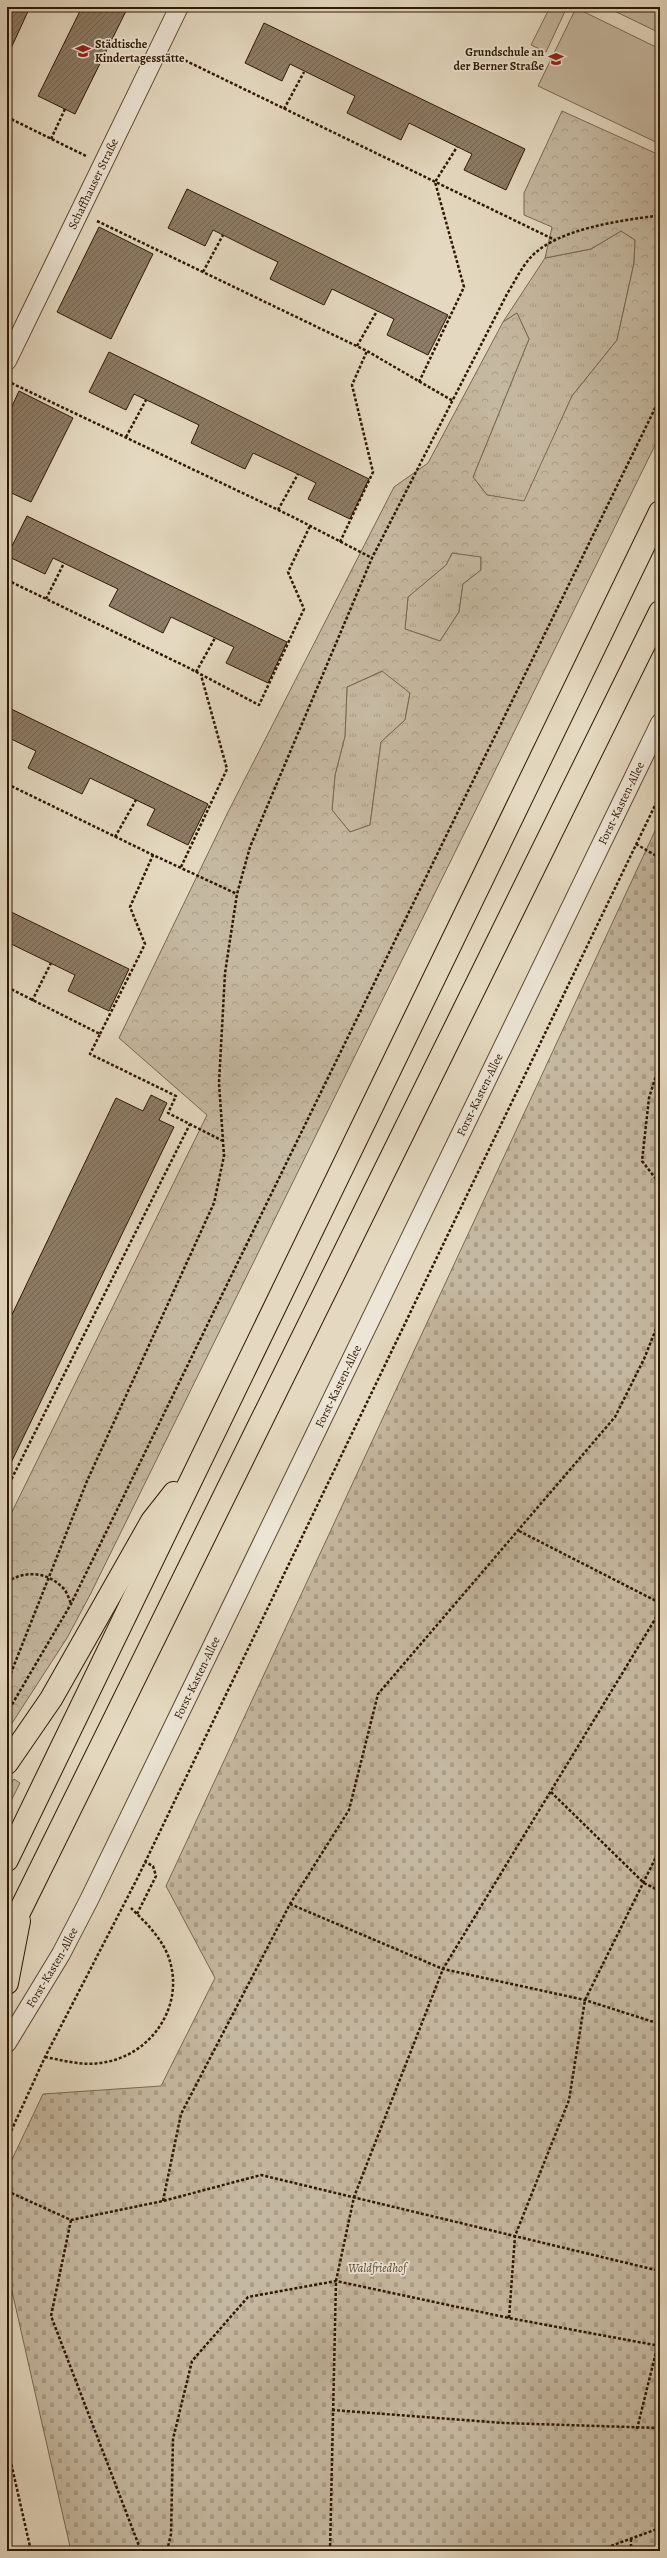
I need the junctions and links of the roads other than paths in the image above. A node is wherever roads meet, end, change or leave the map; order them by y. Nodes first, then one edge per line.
1 (179, 7) edge
2 (7, 361) edge
3 (660, 512) edge
4 (660, 612) edge
5 (660, 723) edge
6 (196, 1467) junction
7 (7, 1763) edge
8 (7, 1860) edge
9 (22, 1905) junction
10 (7, 1937) edge
11 (7, 1983) edge
12 (7, 2043) edge

1 - 2 street, Schaffhauser Straße
3 - 6 highway
4 - 9 highway
5 - 12 street, Forst-Kasten-Allee
6 - 7 highway
6 - 8 highway
9 - 10 highway
9 - 11 highway

